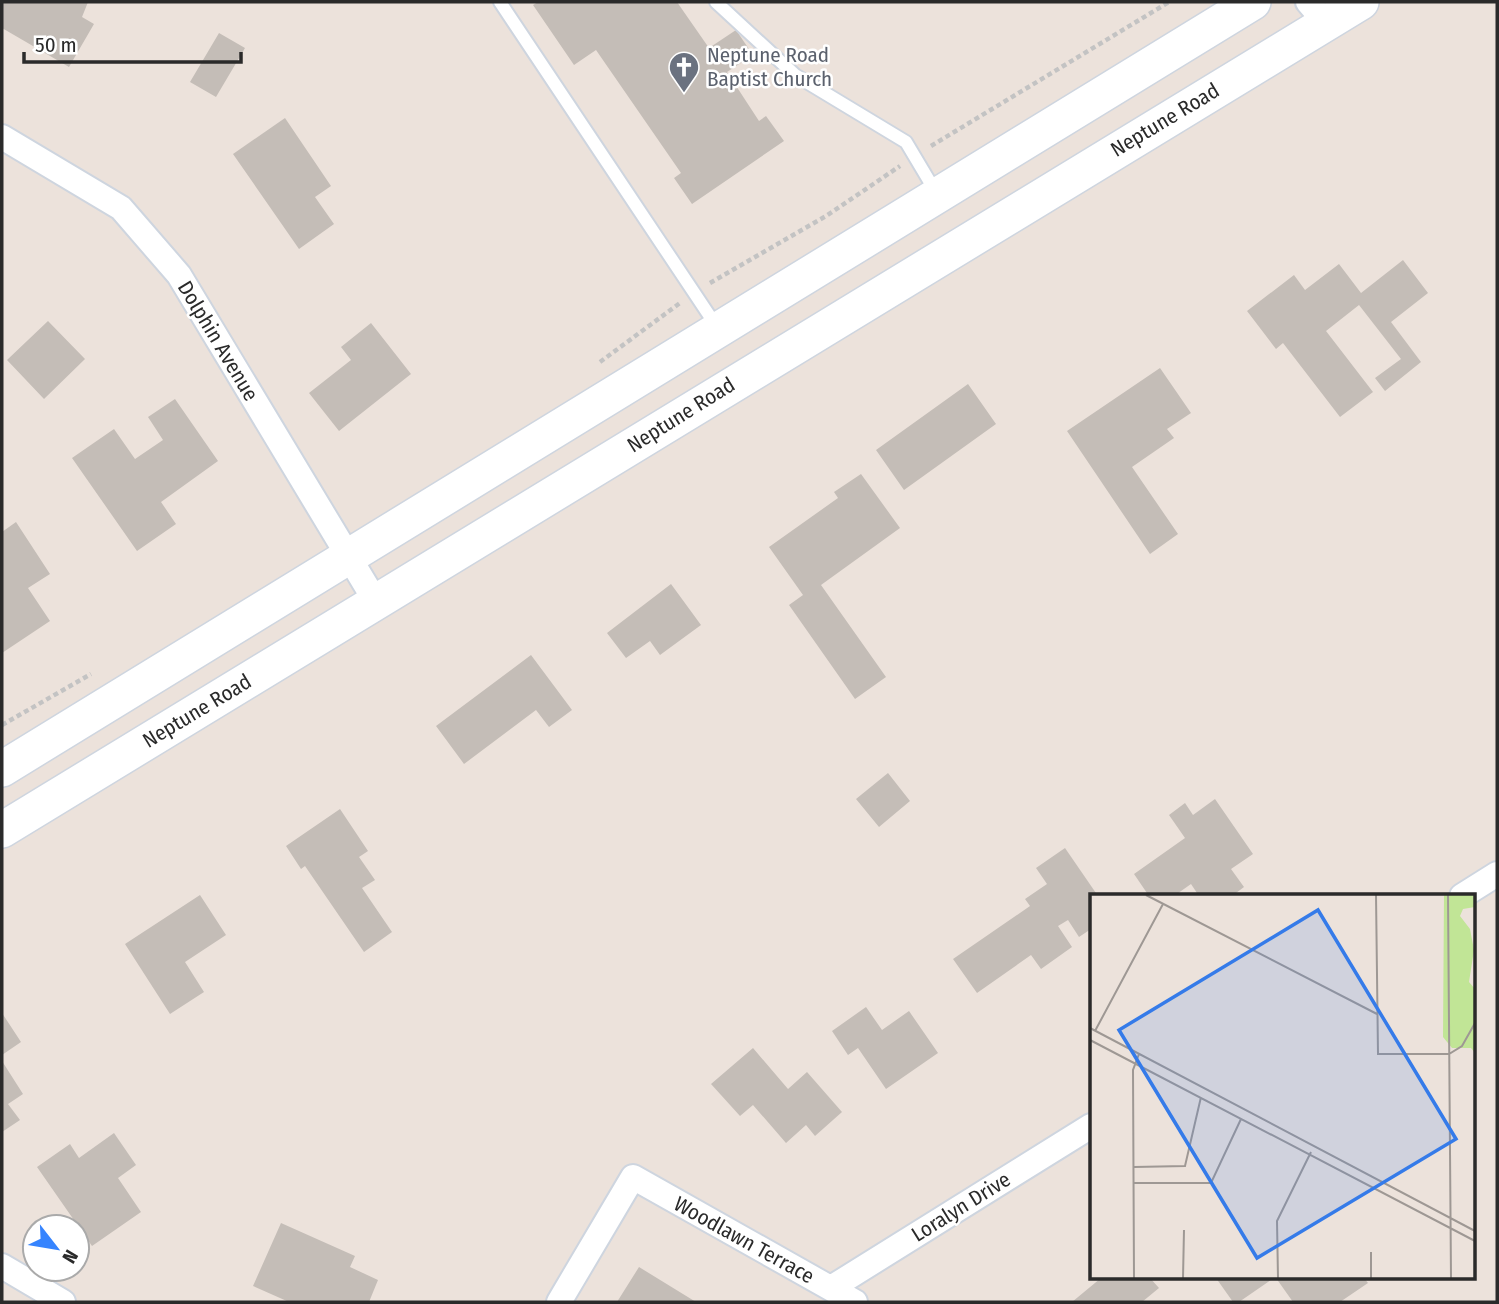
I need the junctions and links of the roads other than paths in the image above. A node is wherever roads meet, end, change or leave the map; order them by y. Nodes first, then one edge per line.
1 (500, 2) edge
2 (716, 2) edge
3 (1253, 2) edge
4 (1361, 2) edge
5 (1317, 12) edge
6 (2, 137) edge
7 (938, 196) junction
8 (719, 330) junction
9 (347, 555) junction
10 (376, 602) junction
11 (2, 769) edge
12 (2, 830) edge
13 (1497, 874) edge
14 (1465, 894) edge
15 (1090, 1127) edge
16 (2, 1266) edge
17 (831, 1288) junction
18 (63, 1302) edge
19 (559, 1302) edge
20 (855, 1302) edge

1 - 8 lane
2 - 7 lane
3 - 7 main road
4 - 5 main road, Neptune Road
5 - 10 main road, Neptune Road
6 - 9 street, Dolphin Avenue
7 - 8 main road
8 - 9 main road
9 - 10 street, Dolphin Avenue
9 - 11 main road
10 - 12 main road, Neptune Road
13 - 14 street
15 - 17 street, Loralyn Drive
16 - 18 street
17 - 19 street, Woodlawn Terrace
17 - 20 street, Woodlawn Terrace

